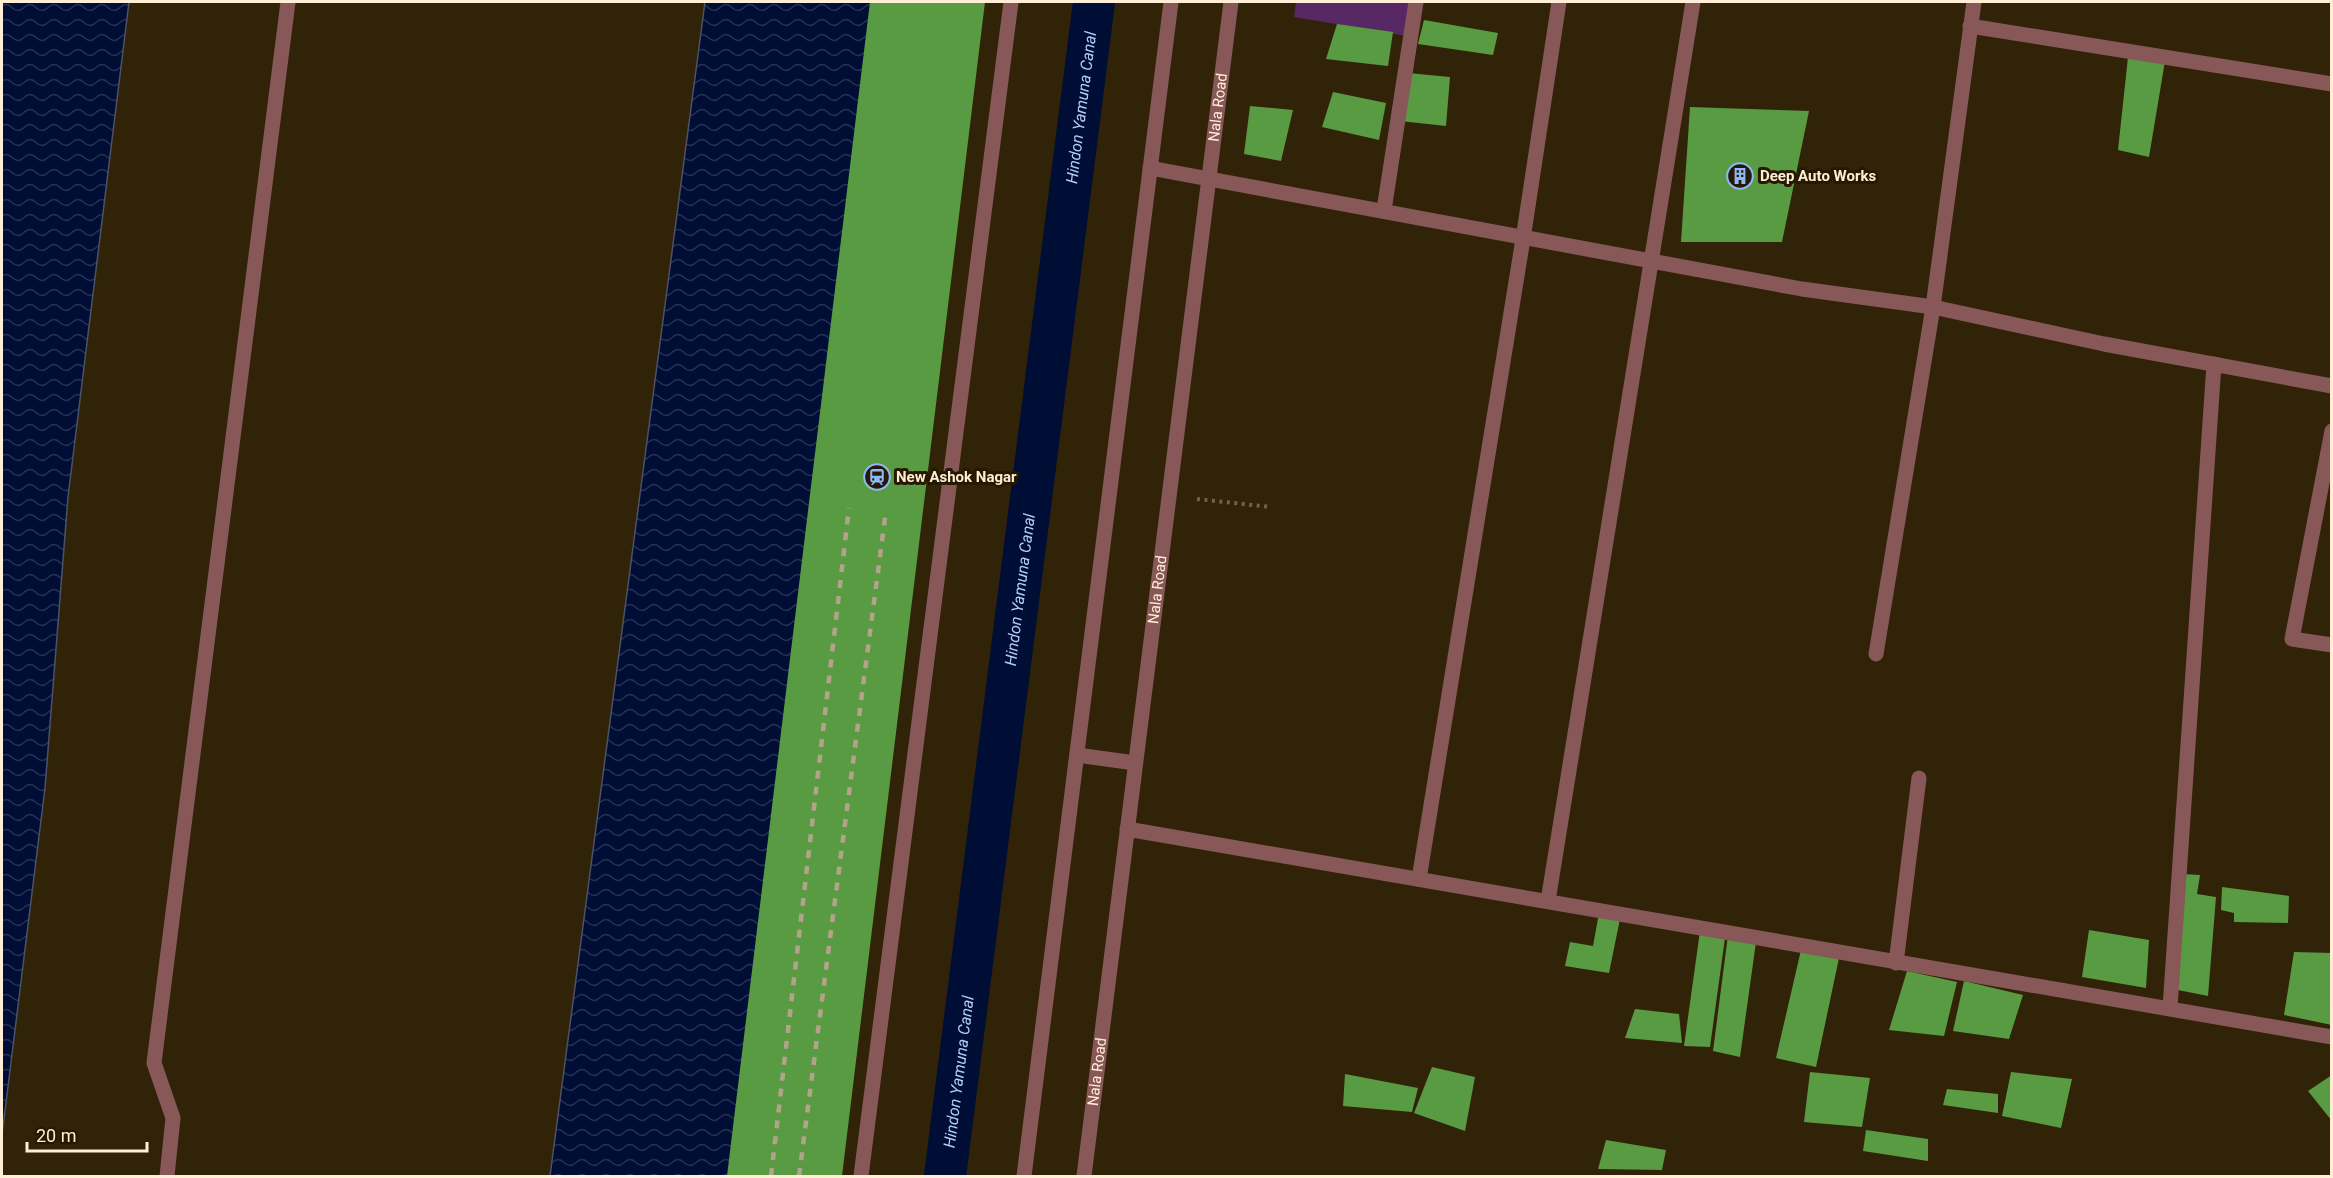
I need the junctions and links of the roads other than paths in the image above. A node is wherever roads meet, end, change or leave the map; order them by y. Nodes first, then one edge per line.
1 (288, 2) edge
2 (1011, 2) edge
3 (1171, 2) edge
4 (1231, 2) edge
5 (1416, 2) edge
6 (1559, 2) edge
7 (1693, 2) edge
8 (1974, 2) edge
9 (1970, 26) junction
10 (2331, 84) edge
11 (1150, 168) junction
12 (1209, 179) junction
13 (1384, 210) junction
14 (1523, 238) junction
15 (1651, 261) junction
16 (1933, 307) junction
17 (2214, 364) junction
18 (2331, 386) edge
19 (2331, 431) edge
20 (2331, 645) edge
21 (1876, 654) dead end
22 (1077, 755) junction
23 (1135, 763) junction
24 (1918, 778) dead end
25 (1127, 829) junction
26 (1419, 879) junction
27 (1548, 901) junction
28 (1896, 963) junction
29 (2170, 1008) junction
30 (2331, 1037) edge
31 (167, 1176) edge
32 (861, 1176) edge
33 (1024, 1176) edge
34 (1084, 1176) edge

1 - 31 street
2 - 32 street
3 - 11 street
4 - 12 street, Nala Road
5 - 13 street
6 - 14 street
7 - 15 street
8 - 9 street
9 - 10 street
9 - 16 street
11 - 12 street
11 - 22 street
12 - 13 street
12 - 23 street, Nala Road
13 - 14 street
14 - 15 street
14 - 26 street
15 - 16 street
15 - 27 street
16 - 17 street
16 - 21 street
17 - 18 street
17 - 29 street
19 - 20 street
22 - 23 street
22 - 33 street
23 - 25 street, Nala Road
24 - 28 street
25 - 26 street
25 - 34 street, Nala Road
26 - 27 street
27 - 28 street
28 - 29 street
29 - 30 street

